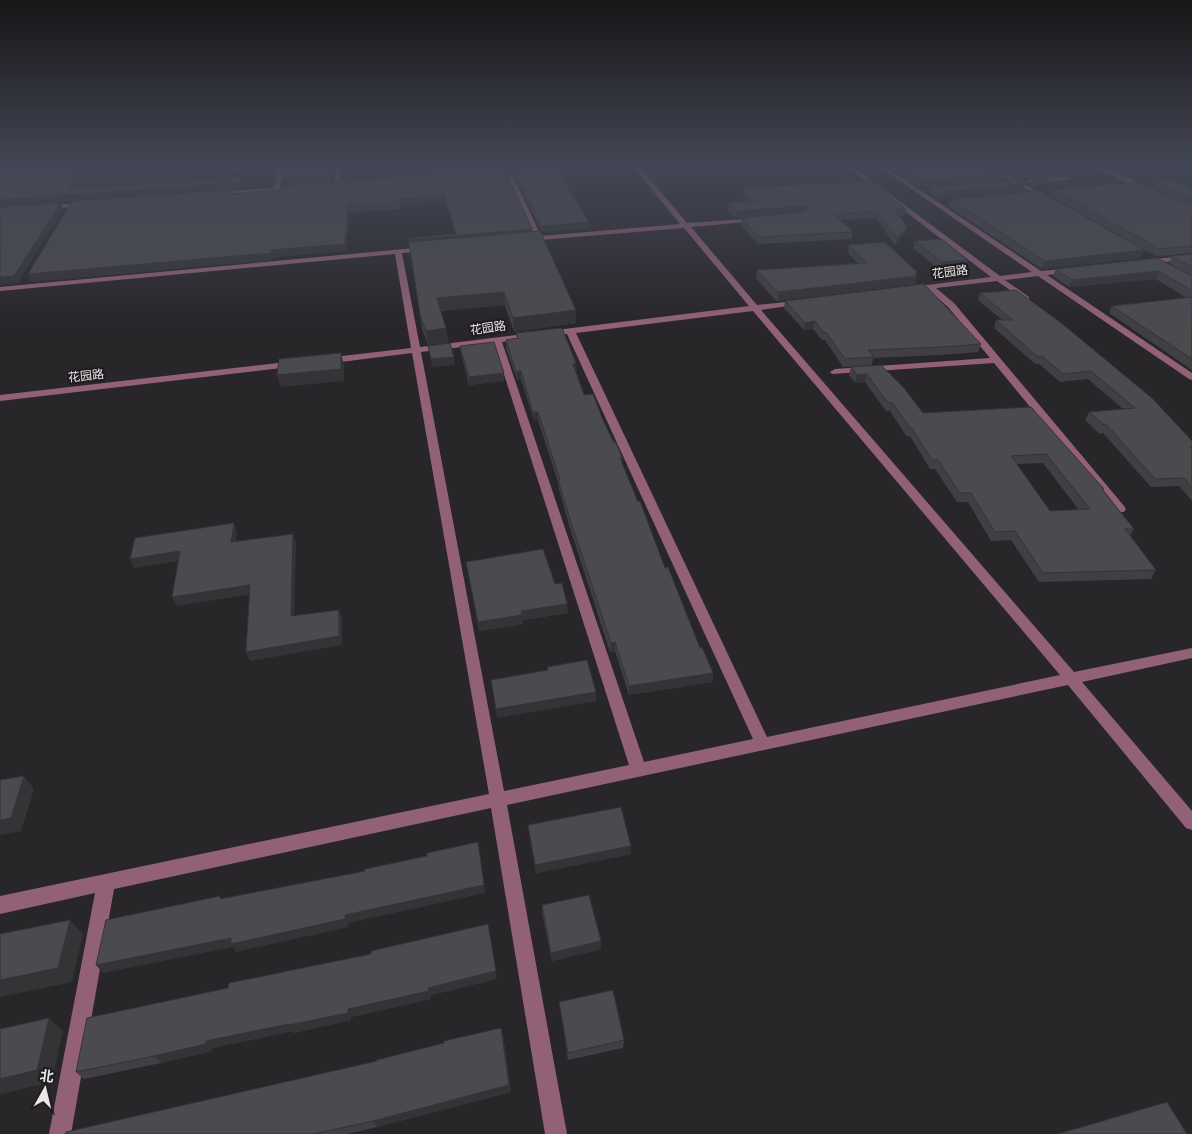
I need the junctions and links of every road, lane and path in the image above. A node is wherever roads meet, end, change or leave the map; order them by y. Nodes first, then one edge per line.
1 (530, 219) edge
2 (680, 219) edge
3 (754, 219) edge
4 (918, 219) edge
5 (959, 219) edge
6 (685, 225) junction
7 (539, 238) junction
8 (520, 240) edge
9 (436, 248) edge
10 (398, 251) junction
11 (1148, 256) dead end
12 (1192, 257) edge
13 (1156, 261) junction
14 (1137, 263) edge
15 (1078, 269) edge
16 (1170, 269) edge
17 (1039, 273) junction
18 (999, 278) junction
19 (27, 279) edge
20 (22, 287) junction
21 (929, 287) junction
22 (0, 289) edge
23 (899, 290) edge
24 (812, 301) edge
25 (1036, 306) edge
26 (753, 308) junction
27 (570, 330) junction
28 (497, 339) junction
29 (417, 351) junction
30 (995, 360) junction
31 (318, 362) edge
32 (308, 363) edge
33 (835, 372) dead end
34 (1192, 377) edge
35 (0, 398) edge
36 (1120, 509) edge
37 (1192, 653) edge
38 (1073, 679) junction
39 (762, 743) junction
40 (639, 771) junction
41 (498, 800) junction
42 (1192, 823) edge
43 (106, 883) junction
44 (0, 905) edge
45 (60, 1134) edge
46 (556, 1134) edge

1 - 7 street
2 - 6 street
3 - 6 street
4 - 18 street
5 - 17 street
6 - 7 street
6 - 26 street
7 - 8 street
9 - 10 street
10 - 20 street
10 - 29 street
11 - 13 street
12 - 13 street
13 - 14 street
13 - 16 street
15 - 17 street, 花园路
17 - 18 street, 花园路
17 - 34 street
18 - 21 street, 花园路
18 - 25 street
19 - 20 street
20 - 22 street
21 - 23 street, 花园路
21 - 30 street
24 - 26 street, 花园路
26 - 27 street, 花园路
26 - 38 street
27 - 28 street, 花园路
27 - 39 street
28 - 29 street, 花园路
28 - 40 street
29 - 31 street, 花园路
29 - 41 street
30 - 33 street
30 - 36 street
32 - 35 street, 花园路
37 - 38 street
38 - 39 street
38 - 42 street
39 - 40 street
40 - 41 street
41 - 43 street
41 - 46 street
43 - 44 street
43 - 45 street

